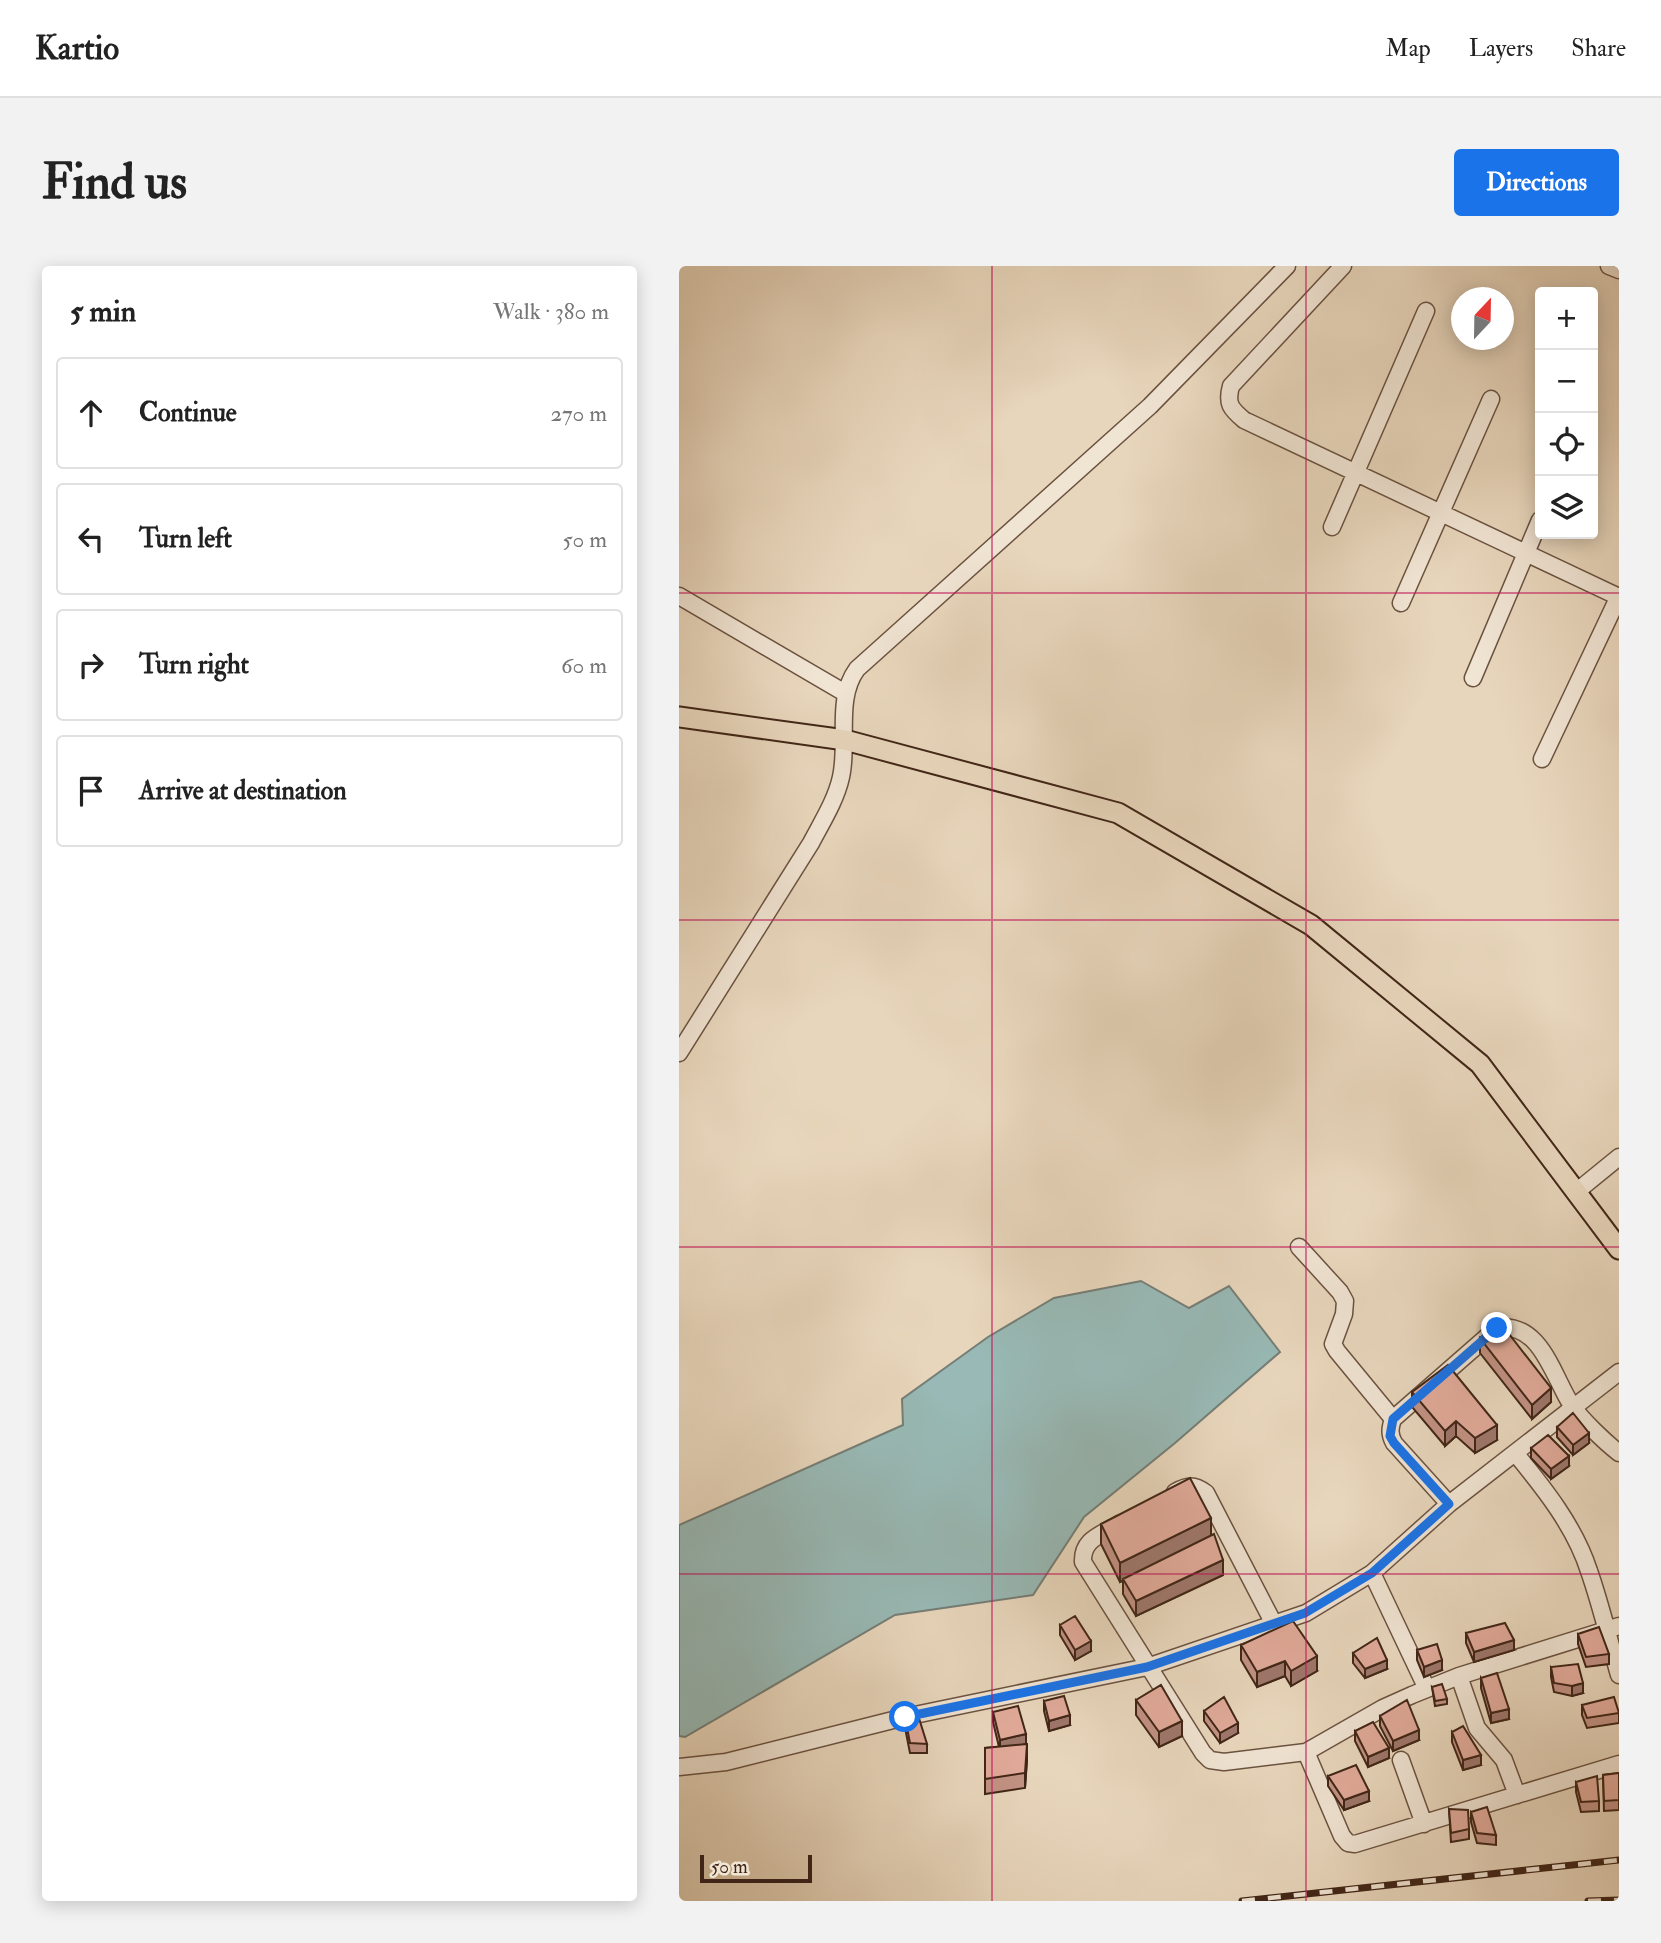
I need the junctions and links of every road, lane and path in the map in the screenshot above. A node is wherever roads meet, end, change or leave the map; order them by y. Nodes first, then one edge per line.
1 (1287, 266) edge
2 (1343, 266) edge
3 (1609, 266) edge
4 (1619, 270) edge
5 (1426, 311) dead end
6 (1491, 399) dead end
7 (1356, 473) junction
8 (1441, 513) junction
9 (1332, 527) dead end
10 (1535, 532) edge
11 (1526, 553) junction
12 (679, 596) edge
13 (1619, 596) edge
14 (1401, 603) dead end
15 (1473, 678) dead end
16 (845, 693) junction
17 (679, 717) edge
18 (845, 740) junction
19 (1542, 759) dead end
20 (679, 1053) edge
21 (1619, 1157) edge
22 (1576, 1192) junction
23 (1299, 1247) dead end
24 (1619, 1249) edge
25 (1619, 1372) edge
26 (1572, 1406) junction
27 (1393, 1419) junction
28 (1515, 1452) junction
29 (1619, 1453) edge
30 (1164, 1498) edge
31 (1449, 1504) junction
32 (1131, 1517) edge
33 (1372, 1573) junction
34 (1274, 1624) junction
35 (1613, 1628) edge
36 (1147, 1667) junction
37 (1619, 1675) edge
38 (1459, 1676) junction
39 (1427, 1689) junction
40 (1306, 1752) junction
41 (1401, 1760) dead end
42 (1619, 1764) edge
43 (679, 1767) edge
44 (1517, 1795) junction
45 (1424, 1824) junction

1 - 16 street
2 - 7 street
3 - 4 street
5 - 7 street
6 - 8 street
7 - 8 street
7 - 9 street
8 - 11 street
8 - 14 street
10 - 11 street
11 - 13 street
11 - 15 street
12 - 16 street
13 - 19 street
16 - 18 street
17 - 18 main road
18 - 20 street
18 - 22 main road
21 - 22 street
22 - 24 main road
23 - 27 street
25 - 26 street
26 - 27 street
26 - 28 street
26 - 29 street
27 - 31 street
28 - 31 street
28 - 35 street
30 - 34 street
31 - 33 street
32 - 36 street
33 - 34 street
33 - 39 street
34 - 36 street
35 - 37 street
35 - 38 street
36 - 40 street
36 - 43 street
38 - 39 street
38 - 44 street
39 - 40 street
40 - 45 street
41 - 45 street
42 - 44 street
44 - 45 street

